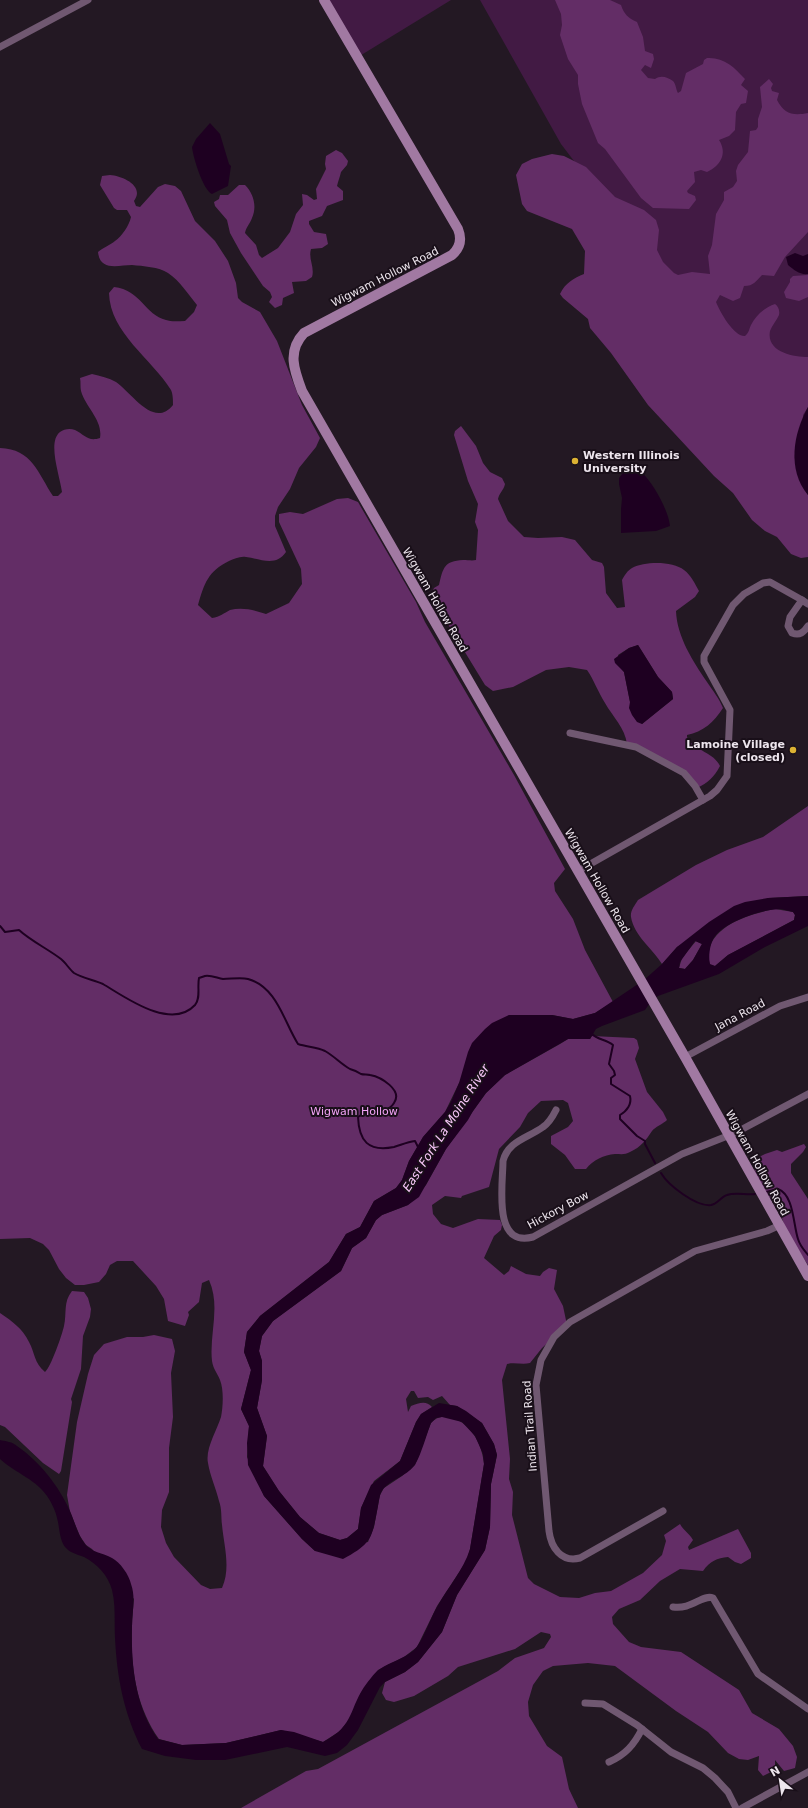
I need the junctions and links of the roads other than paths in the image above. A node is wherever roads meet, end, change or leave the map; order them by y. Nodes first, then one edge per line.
1 (88, 0) edge
2 (324, 0) edge
3 (0, 47) edge
4 (805, 602) edge
5 (808, 626) edge
6 (570, 733) dead end
7 (703, 800) junction
8 (578, 871) junction
9 (808, 997) edge
10 (685, 1058) junction
11 (808, 1094) edge
12 (556, 1110) dead end
13 (728, 1135) junction
14 (778, 1226) junction
15 (808, 1276) edge
16 (663, 1511) dead end
17 (673, 1607) dead end
18 (585, 1703) dead end
19 (808, 1709) edge
20 (642, 1729) junction
21 (609, 1762) dead end
22 (808, 1772) edge
23 (736, 1808) edge
24 (742, 1808) edge

1 - 3 street
2 - 8 street, Wigwam Hollow Road
4 - 5 street
4 - 7 street
6 - 7 street
7 - 8 street
8 - 10 street, Wigwam Hollow Road
9 - 10 street, Jana Road
10 - 13 street, Wigwam Hollow Road
11 - 13 street
12 - 13 street, Hickory Bow
13 - 14 street, Wigwam Hollow Road
14 - 15 street, Wigwam Hollow Road
14 - 16 street, Indian Trail Road
17 - 19 street
18 - 20 street
20 - 21 street
20 - 23 street
22 - 24 street

